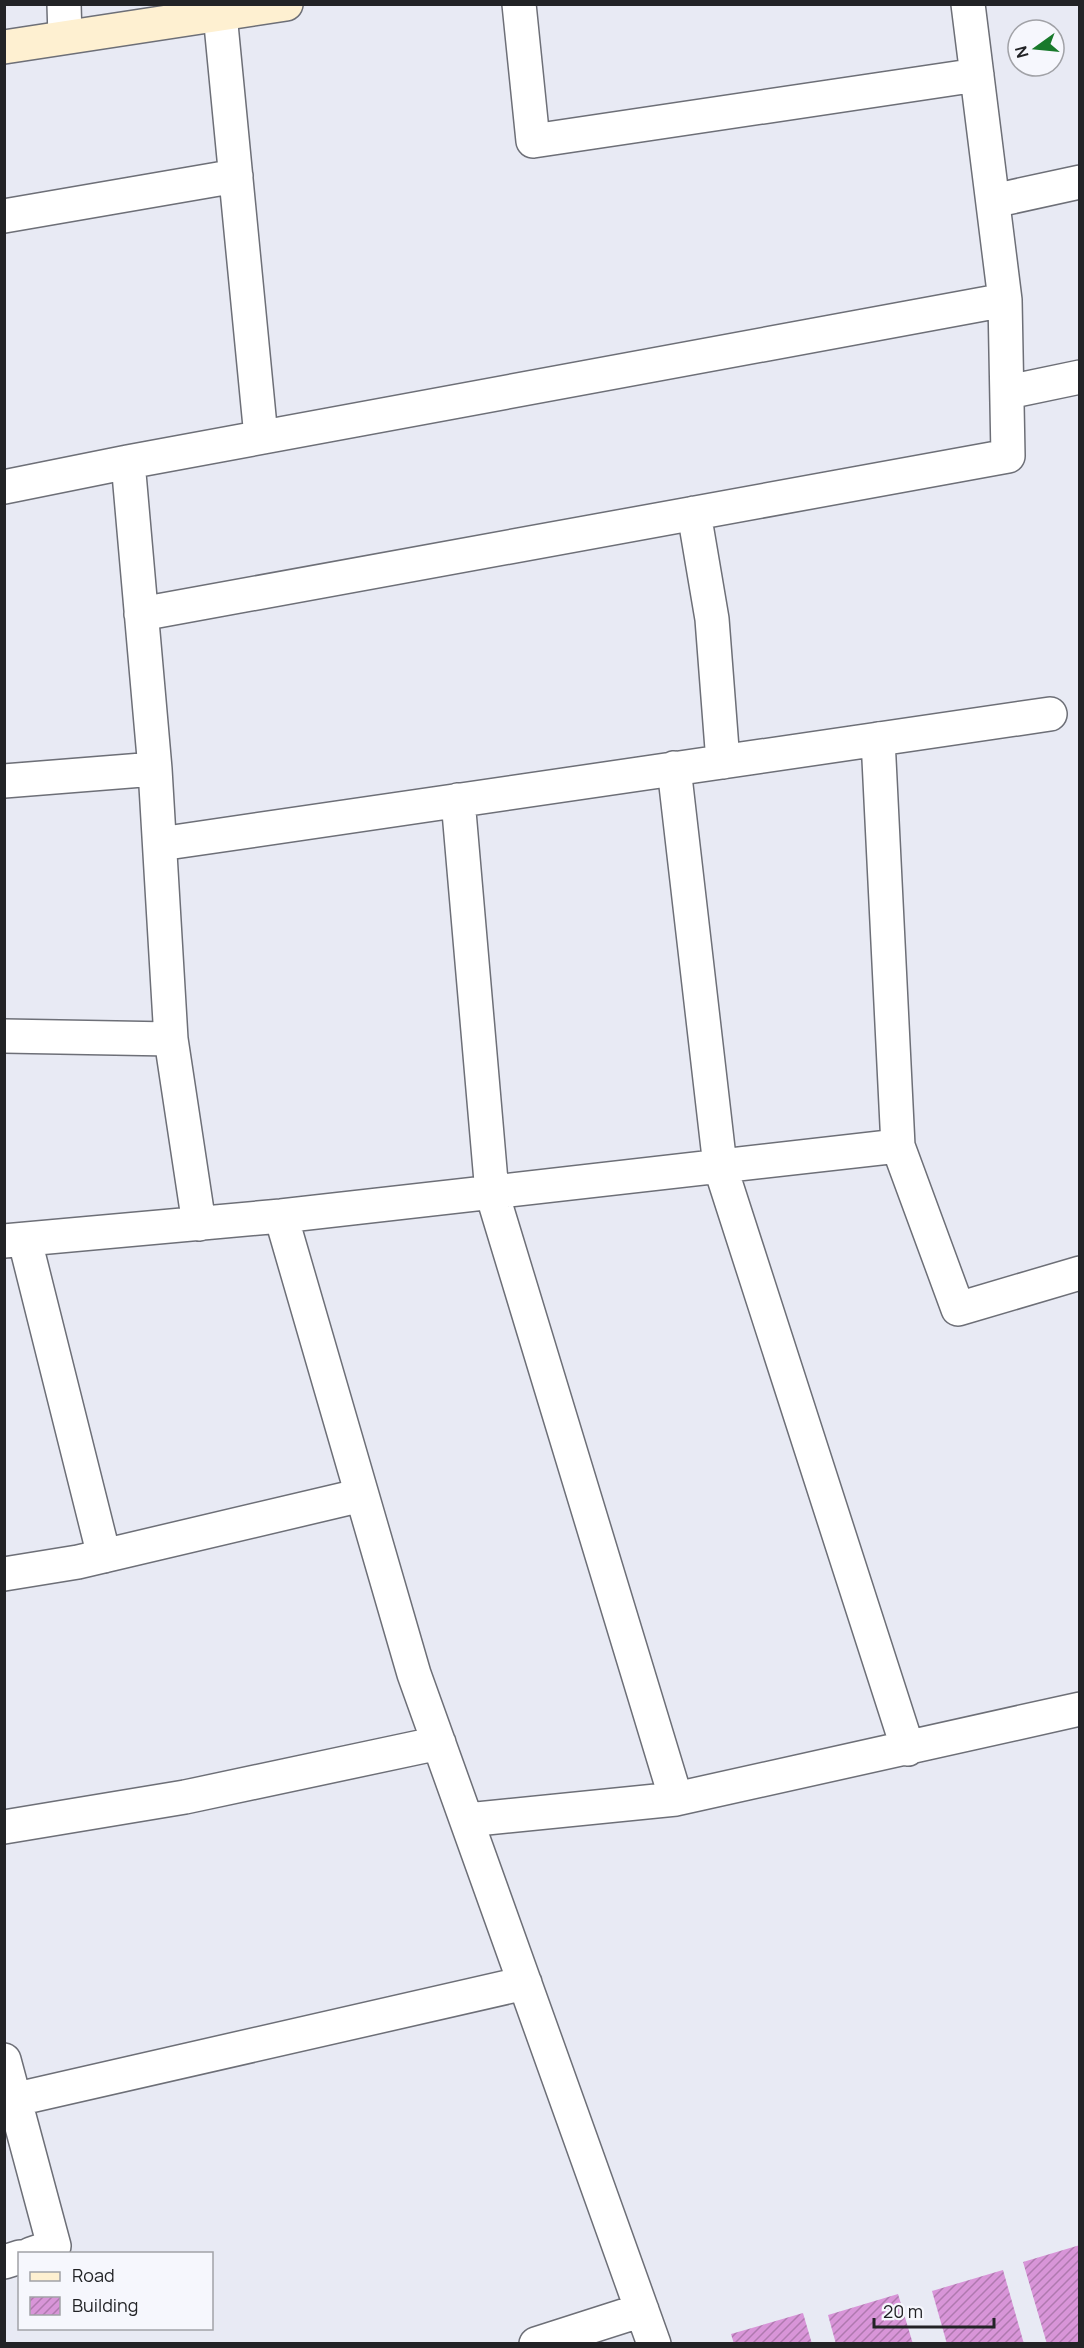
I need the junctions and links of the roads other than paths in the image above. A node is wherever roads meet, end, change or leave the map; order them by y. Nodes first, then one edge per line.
1 (64, 4) edge
2 (286, 4) edge
3 (519, 4) edge
4 (968, 4) edge
5 (220, 14) junction
6 (65, 38) junction
7 (4, 47) edge
8 (977, 75) junction
9 (236, 176) junction
10 (1080, 182) edge
11 (993, 201) junction
12 (4, 216) edge
13 (1005, 300) junction
14 (1080, 377) edge
15 (1008, 393) junction
16 (261, 438) junction
17 (128, 462) junction
18 (4, 487) edge
19 (694, 513) junction
20 (141, 614) junction
21 (1050, 714) dead end
22 (878, 739) junction
23 (723, 762) junction
24 (674, 768) junction
25 (155, 769) junction
26 (4, 781) edge
27 (458, 800) junction
28 (160, 844) junction
29 (4, 1036) edge
30 (171, 1039) junction
31 (898, 1146) junction
32 (720, 1166) junction
33 (492, 1193) junction
34 (281, 1216) junction
35 (199, 1224) junction
36 (15, 1241) edge
37 (1080, 1273) edge
38 (362, 1495) junction
39 (104, 1556) junction
40 (4, 1574) edge
41 (1080, 1709) edge
42 (439, 1743) junction
43 (908, 1749) junction
44 (676, 1799) junction
45 (467, 1820) junction
46 (4, 1827) edge
47 (525, 1983) junction
48 (4, 2060) edge
49 (10, 2101) edge
50 (34, 2252) edge
51 (642, 2310) junction
52 (536, 2343) edge
53 (654, 2343) edge

1 - 6 street
2 - 5 main road
3 - 8 street
4 - 8 street
5 - 6 main road
5 - 9 street
6 - 7 main road
8 - 11 street
9 - 12 street
9 - 16 street
10 - 11 street
11 - 13 street
13 - 15 street
13 - 16 street
14 - 15 street
15 - 19 street
16 - 17 street
17 - 18 street
17 - 20 street
19 - 20 street
19 - 23 street
20 - 25 street
21 - 22 street
22 - 23 street
22 - 31 street
23 - 24 street
24 - 27 street
24 - 32 street
25 - 26 street
25 - 28 street
27 - 28 street
27 - 33 street
28 - 30 street
29 - 30 street
30 - 35 street
31 - 32 street
31 - 37 street
32 - 33 street
32 - 43 street
33 - 34 street
33 - 44 street
34 - 35 street
34 - 38 street
35 - 36 street
36 - 39 street
38 - 39 street
38 - 42 street
39 - 40 street
41 - 43 street
42 - 45 street
42 - 46 street
43 - 44 street
44 - 45 street
45 - 47 street
47 - 49 street
47 - 51 street
48 - 49 street
49 - 50 street
51 - 52 street
51 - 53 street

